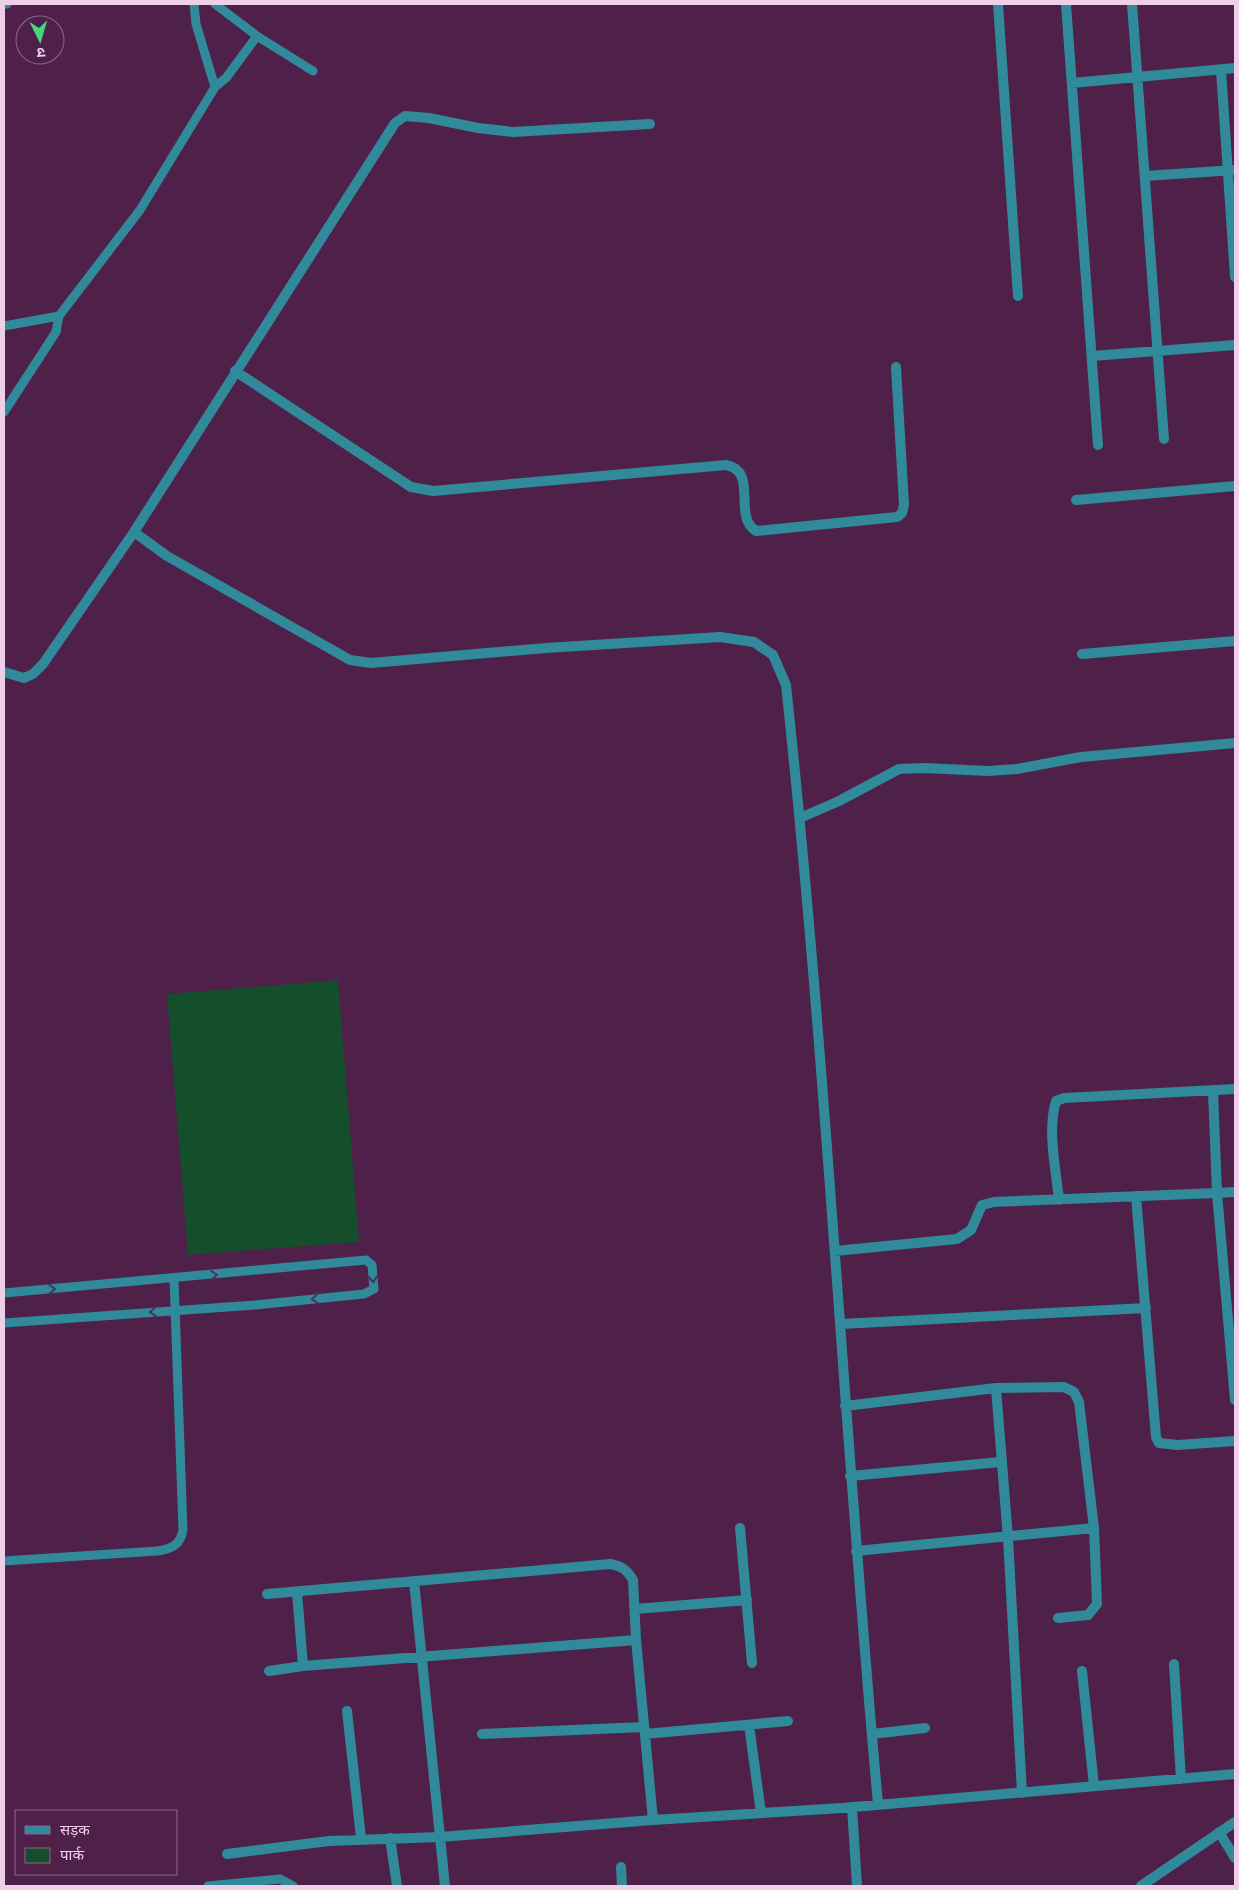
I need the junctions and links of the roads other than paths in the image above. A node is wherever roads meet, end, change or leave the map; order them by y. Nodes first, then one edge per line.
1 (194, 4) edge
2 (215, 4) edge
3 (998, 4) edge
4 (1066, 4) edge
5 (1132, 4) edge
6 (257, 36) junction
7 (1235, 68) edge
8 (1221, 70) junction
9 (313, 71) dead end
10 (1138, 77) junction
11 (1072, 83) junction
12 (215, 87) junction
13 (650, 124) dead end
14 (1232, 170) edge
15 (1145, 176) junction
16 (1235, 277) edge
17 (1018, 296) dead end
18 (59, 316) junction
19 (4, 326) edge
20 (1235, 345) edge
21 (1157, 351) junction
22 (1092, 356) junction
23 (896, 367) dead end
24 (235, 371) junction
25 (4, 412) edge
26 (1164, 439) dead end
27 (1098, 446) dead end
28 (1235, 486) edge
29 (1076, 500) dead end
30 (134, 532) junction
31 (1235, 641) edge
32 (1082, 654) dead end
33 (4, 672) edge
34 (1235, 743) edge
35 (800, 818) junction
36 (1235, 1089) edge
37 (1213, 1091) junction
38 (1235, 1192) edge
39 (1217, 1193) junction
40 (1136, 1196) junction
41 (1059, 1200) junction
42 (835, 1250) junction
43 (174, 1279) junction
44 (4, 1293) edge
45 (1146, 1308) junction
46 (174, 1311) junction
47 (4, 1323) edge
48 (840, 1324) junction
49 (996, 1388) junction
50 (1235, 1400) edge
51 (845, 1406) junction
52 (1235, 1441) edge
53 (1001, 1462) junction
54 (850, 1476) junction
55 (740, 1528) dead end
56 (1094, 1528) junction
57 (1008, 1538) junction
58 (856, 1551) junction
59 (4, 1561) edge
60 (414, 1581) junction
61 (297, 1592) junction
62 (268, 1594) dead end
63 (747, 1600) junction
64 (634, 1609) junction
65 (1058, 1618) dead end
66 (636, 1640) junction
67 (421, 1658) junction
68 (752, 1663) dead end
69 (1174, 1664) dead end
70 (303, 1666) junction
71 (269, 1671) dead end
72 (1082, 1671) dead end
73 (348, 1711) dead end
74 (788, 1721) dead end
75 (749, 1725) junction
76 (925, 1728) dead end
77 (644, 1731) junction
78 (482, 1734) dead end
79 (872, 1734) junction
80 (1235, 1772) edge
81 (1181, 1779) junction
82 (1094, 1786) junction
83 (1022, 1793) junction
84 (878, 1804) junction
85 (852, 1807) junction
86 (761, 1813) junction
87 (653, 1820) junction
88 (1235, 1822) edge
89 (1220, 1832) junction
90 (440, 1837) junction
91 (361, 1838) junction
92 (390, 1838) junction
93 (227, 1854) dead end
94 (1235, 1858) edge
95 (621, 1867) dead end
96 (208, 1886) edge
97 (294, 1886) edge
98 (397, 1886) edge
99 (445, 1886) edge
100 (622, 1886) edge
101 (857, 1886) edge
102 (1141, 1886) edge

1 - 12 lane
2 - 6 lane
3 - 17 street
4 - 11 street
5 - 10 street
6 - 9 lane
6 - 12 lane
7 - 8 street
8 - 10 street
8 - 14 street
10 - 11 street
10 - 15 street
11 - 22 street
12 - 18 lane
13 - 24 street
14 - 15 street
14 - 16 street
15 - 21 street
18 - 19 lane
18 - 25 lane
20 - 21 street
21 - 22 street
21 - 26 street
22 - 27 street
23 - 24 street
24 - 30 street
28 - 29 street
30 - 33 street
30 - 35 street
31 - 32 street
34 - 35 street
35 - 42 street
36 - 37 street
37 - 39 street
37 - 41 street
38 - 39 street
39 - 40 street
39 - 50 street
40 - 41 street
40 - 45 street
41 - 42 street
42 - 48 street
44 -> 43 lane
43 - 46 lane
43 -> 46 lane
45 - 48 street
45 - 52 street
46 -> 47 lane
46 - 59 lane
48 - 51 street
49 - 51 street
49 - 53 street
49 - 56 street
51 - 54 street
53 - 54 street
53 - 57 street
54 - 58 street
55 - 63 street
56 - 57 street
56 - 65 street
57 - 58 street
57 - 83 street
58 - 79 street
60 - 61 street
60 - 64 street
60 - 67 street
61 - 62 street
61 - 70 street
63 - 64 street
63 - 68 street
64 - 66 street
66 - 67 street
66 - 77 street
67 - 70 street
67 - 90 street
69 - 81 street
70 - 71 street
72 - 82 street
73 - 91 street
74 - 75 street
75 - 77 street
75 - 86 street
76 - 79 street
77 - 78 street
77 - 87 street
79 - 84 street
80 - 81 street
81 - 82 street
82 - 83 street
83 - 84 street
84 - 85 street
85 - 86 street
85 - 101 street
86 - 87 street
87 - 90 street
88 - 89 street
89 - 94 street
89 - 102 street
90 - 92 street
90 - 99 street
91 - 92 street
91 - 93 street
92 - 98 street
95 - 100 street
96 - 97 lane

